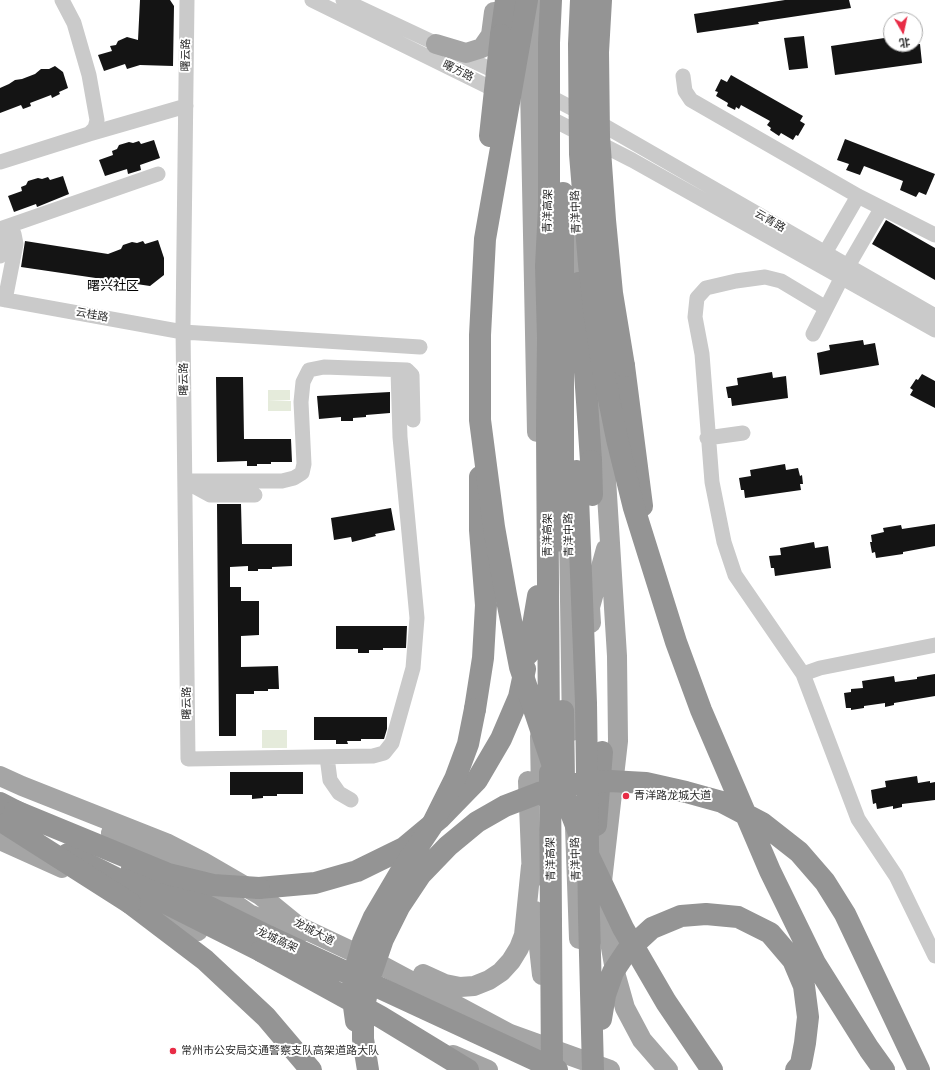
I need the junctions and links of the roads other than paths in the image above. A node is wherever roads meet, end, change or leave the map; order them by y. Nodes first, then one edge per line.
1 (62, 0) edge
2 (187, 0) edge
3 (312, 0) edge
4 (343, 0) edge
5 (496, 0) edge
6 (506, 0) edge
7 (520, 0) edge
8 (527, 0) edge
9 (536, 0) edge
10 (551, 0) edge
11 (565, 0) edge
12 (572, 0) edge
13 (581, 0) edge
14 (590, 0) edge
15 (600, 0) edge
16 (611, 0) edge
17 (436, 44) junction
18 (683, 76) dead end
19 (530, 86) junction
20 (186, 106) junction
21 (530, 108) junction
22 (588, 127) junction
23 (89, 134) junction
24 (0, 162) edge
25 (158, 174) dead end
26 (563, 187) junction
27 (858, 196) junction
28 (881, 209) junction
29 (584, 217) junction
30 (5, 232) edge
31 (935, 235) edge
32 (485, 239) junction
33 (825, 253) junction
34 (0, 256) edge
35 (845, 272) junction
36 (579, 283) junction
37 (3, 299) edge
38 (826, 308) junction
39 (935, 316) edge
40 (935, 330) edge
41 (183, 332) junction
42 (813, 334) dead end
43 (420, 347) dead end
44 (398, 370) junction
45 (413, 420) dead end
46 (480, 420) junction
47 (547, 431) junction
48 (743, 433) dead end
49 (708, 438) junction
50 (185, 481) junction
51 (254, 494) dead end
52 (610, 534) junction
53 (653, 571) junction
54 (935, 645) edge
55 (539, 671) junction
56 (803, 674) junction
57 (327, 756) junction
58 (7, 783) edge
59 (351, 800) dead end
60 (4, 820) edge
61 (608, 832) junction
62 (531, 866) junction
63 (576, 869) junction
64 (260, 894) junction
65 (589, 916) junction
66 (935, 956) edge
67 (381, 965) junction
68 (542, 975) junction
69 (584, 1019) junction
70 (402, 1035) junction
71 (544, 1046) junction
72 (593, 1068) edge
73 (311, 1070) edge
74 (368, 1070) edge
75 (449, 1070) edge
76 (468, 1070) edge
77 (488, 1070) edge
78 (544, 1070) edge
79 (552, 1070) edge
80 (557, 1070) edge
81 (566, 1070) edge
82 (610, 1070) edge
83 (668, 1070) edge
84 (712, 1070) edge
85 (796, 1070) edge
86 (884, 1070) edge
87 (919, 1070) edge

1 - 23 street
2 - 20 street, 曙云路
3 - 21 street, 曙方路
4 - 17 street, 曙方路
5 - 17 main road
6 - 32 highway, bridge
7 - 19 main road
8 - 32 highway, bridge
9 - 19 main road
10 - 47 highway, 青洋高架, bridge
11 - 26 highway, 青洋高架
12 - 22 main road, 青洋中路
13 - 53 highway, bridge
14 - 22 main road
15 - 53 highway, bridge
16 - 22 main road
17 - 19 street, 曙方路
18 - 27 street
19 - 21 main road
19 - 22 street, 曙方路
20 - 23 street
20 - 41 street, 曙云路
21 - 22 street, 曙方路
21 - 55 main road
22 - 29 main road, 青洋中路
22 - 29 main road
22 - 33 street, 云青路
22 - 35 street, 云青路
23 - 24 street
25 - 30 street
26 - 65 highway, bridge
26 - 81 highway, 青洋高架, bridge
27 - 28 street
27 - 33 street
28 - 31 street
28 - 35 street
29 - 36 main road, 青洋中路
29 - 52 main road
30 - 34 street
30 - 37 street
32 - 46 highway, bridge
33 - 35 street, 云青路
35 - 38 street
35 - 39 street, 云青路
35 - 40 street, 云青路
36 - 63 main road, 青洋中路
36 - 65 highway, bridge
37 - 41 street, 云桂路
38 - 42 street
38 - 49 street
41 - 43 street, 云桂路
41 - 50 street, 曙云路
44 - 45 street
44 - 50 street
44 - 57 street
46 - 74 highway, bridge
46 - 84 highway, bridge
47 - 60 highway, bridge
47 - 79 highway, 青洋高架, bridge
48 - 49 street
49 - 56 street
50 - 51 street
50 - 57 street, 曙云路
52 - 61 main road
52 - 63 main road
53 - 86 highway, bridge
54 - 56 street
55 - 62 main road
55 - 68 main road
56 - 66 street
57 - 59 street
58 - 64 main road, 龙城大道
58 - 67 main road
60 - 70 main road
60 - 73 highway, bridge
60 - 76 highway, 龙城高架, bridge
60 - 80 highway, 龙城高架, bridge
61 - 69 main road
61 - 83 main road
62 - 64 main road
62 - 68 main road
63 - 69 main road, 青洋中路
64 - 67 main road, 龙城大道
65 - 72 highway, bridge
67 - 71 main road, 龙城大道
68 - 71 main road
69 - 72 main road, 青洋中路
70 - 75 main road
70 - 77 main road
71 - 72 main road, 龙城大道
71 - 78 main road
72 - 82 main road, 龙城大道
72 - 85 highway, bridge
74 - 87 highway, bridge

